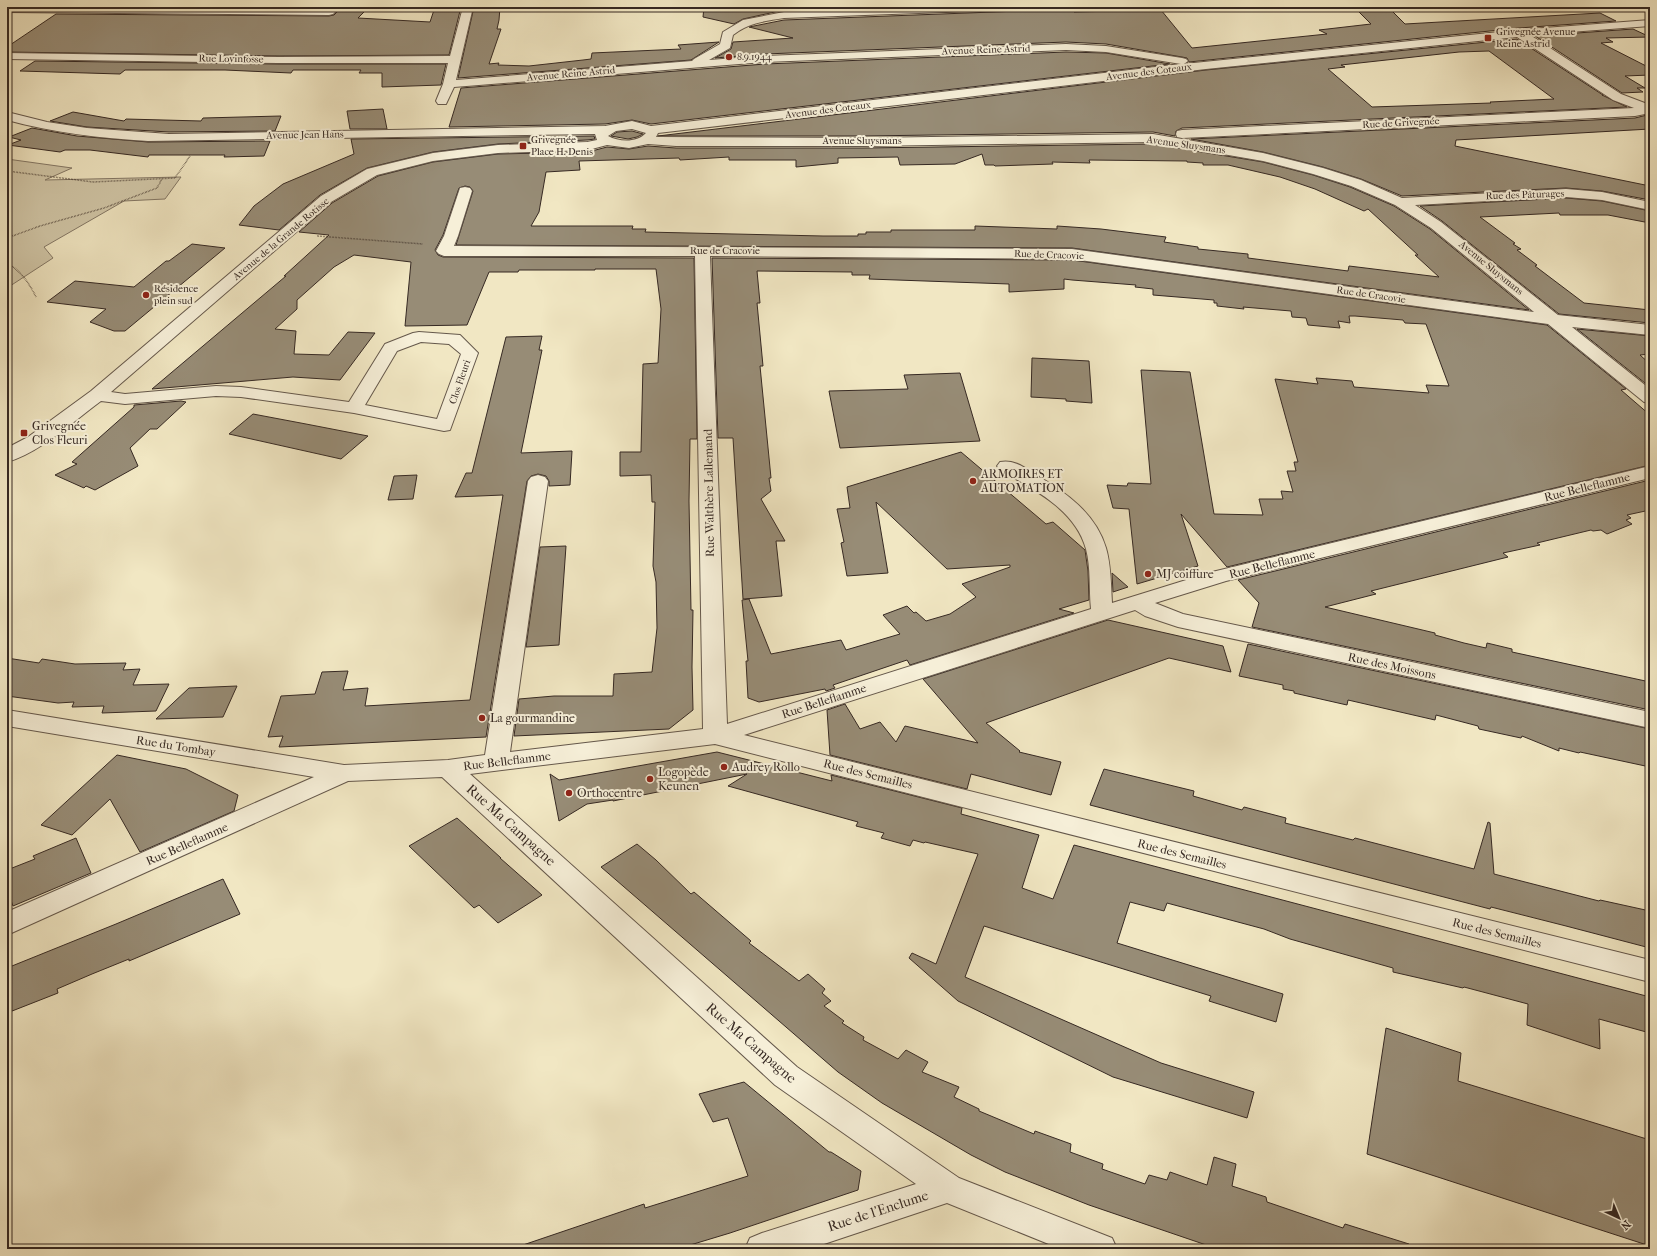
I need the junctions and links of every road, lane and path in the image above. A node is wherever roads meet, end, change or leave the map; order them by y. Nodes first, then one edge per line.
1 (335, 7) edge
2 (468, 7) edge
3 (1000, 7) edge
4 (1031, 7) edge
5 (7, 9) edge
6 (1650, 23) edge
7 (1519, 33) junction
8 (726, 46) junction
9 (7, 56) edge
10 (455, 59) junction
11 (766, 59) junction
12 (692, 64) junction
13 (1206, 65) junction
14 (449, 84) junction
15 (442, 101) dead end
16 (1650, 109) edge
17 (7, 116) edge
18 (606, 135) junction
19 (648, 135) junction
20 (202, 138) junction
21 (1153, 138) junction
22 (7, 170) edge
23 (162, 179) junction
24 (465, 190) dead end
25 (1400, 202) junction
26 (1650, 206) edge
27 (286, 233) junction
28 (7, 238) edge
29 (408, 244) dead end
30 (702, 251) junction
31 (7, 263) edge
32 (36, 297) dead end
33 (1556, 320) junction
34 (1650, 330) edge
35 (97, 395) junction
36 (1650, 398) edge
37 (354, 408) junction
38 (7, 456) edge
39 (1007, 466) dead end
40 (1650, 472) edge
41 (538, 481) dead end
42 (1138, 602) junction
43 (1102, 613) junction
44 (7, 718) edge
45 (1650, 720) edge
46 (715, 736) junction
47 (496, 762) junction
48 (448, 768) junction
49 (344, 773) junction
50 (7, 924) edge
51 (1650, 971) edge
52 (948, 1188) junction
53 (762, 1249) edge
54 (1100, 1249) edge

1 - 5 street
2 - 10 street
3 - 4 street
3 - 8 street
6 - 7 street, Avenue des Coteaux
7 - 13 street, Avenue des Coteaux
7 - 16 street
8 - 11 street, Avenue Reine Astrid
8 - 12 street, Avenue Reine Astrid
9 - 10 street, Rue Lovinfosse
10 - 14 street
11 - 12 street, Avenue Reine Astrid
11 - 13 street, Avenue Reine Astrid
12 - 14 street, Avenue Reine Astrid
13 - 19 street, Avenue des Coteaux
14 - 15 street
16 - 21 street, Rue de Grivegnée
17 - 20 street, Avenue Jean Hans
18 - 19 street
18 - 19 street
18 - 20 street, Avenue Jean Hans
18 - 27 street, Avenue de la Grande Rotisse
19 - 21 street, Avenue Sluysmans
20 - 23 path
21 - 25 street, Avenue Sluysmans
22 - 23 path
23 - 28 path
24 - 30 street, Rue de Cracovie
25 - 26 street, Rue des Pâturages
25 - 33 street, Avenue Sluysmans
27 - 29 path
27 - 35 street, Avenue de la Grande Rotisse
30 - 33 street, Rue de Cracovie
30 - 46 street, Rue Walthère Lallemand
31 - 32 path
33 - 34 street, Rue de Cracovie
33 - 36 street, Avenue Sluysmans
35 - 37 street, Clos Fleuri
35 - 38 street, Avenue de la Grande Rotisse
37 - 37 street, Clos Fleuri
39 - 43 street
40 - 42 street, Rue Belleflamme
41 - 47 street
42 - 43 street, Rue Belleflamme
42 - 45 street, Rue des Moissons
43 - 46 street, Rue Belleflamme
44 - 49 street, Rue du Tombay
46 - 47 street, Rue Belleflamme
46 - 51 street, Rue des Semailles
47 - 48 street, Rue Belleflamme
48 - 49 street, Rue Belleflamme
48 - 52 street, Rue Ma Campagne
49 - 50 street, Rue Belleflamme
52 - 53 street, Rue de l'Enclume
52 - 54 street, Rue Ma Campagne

